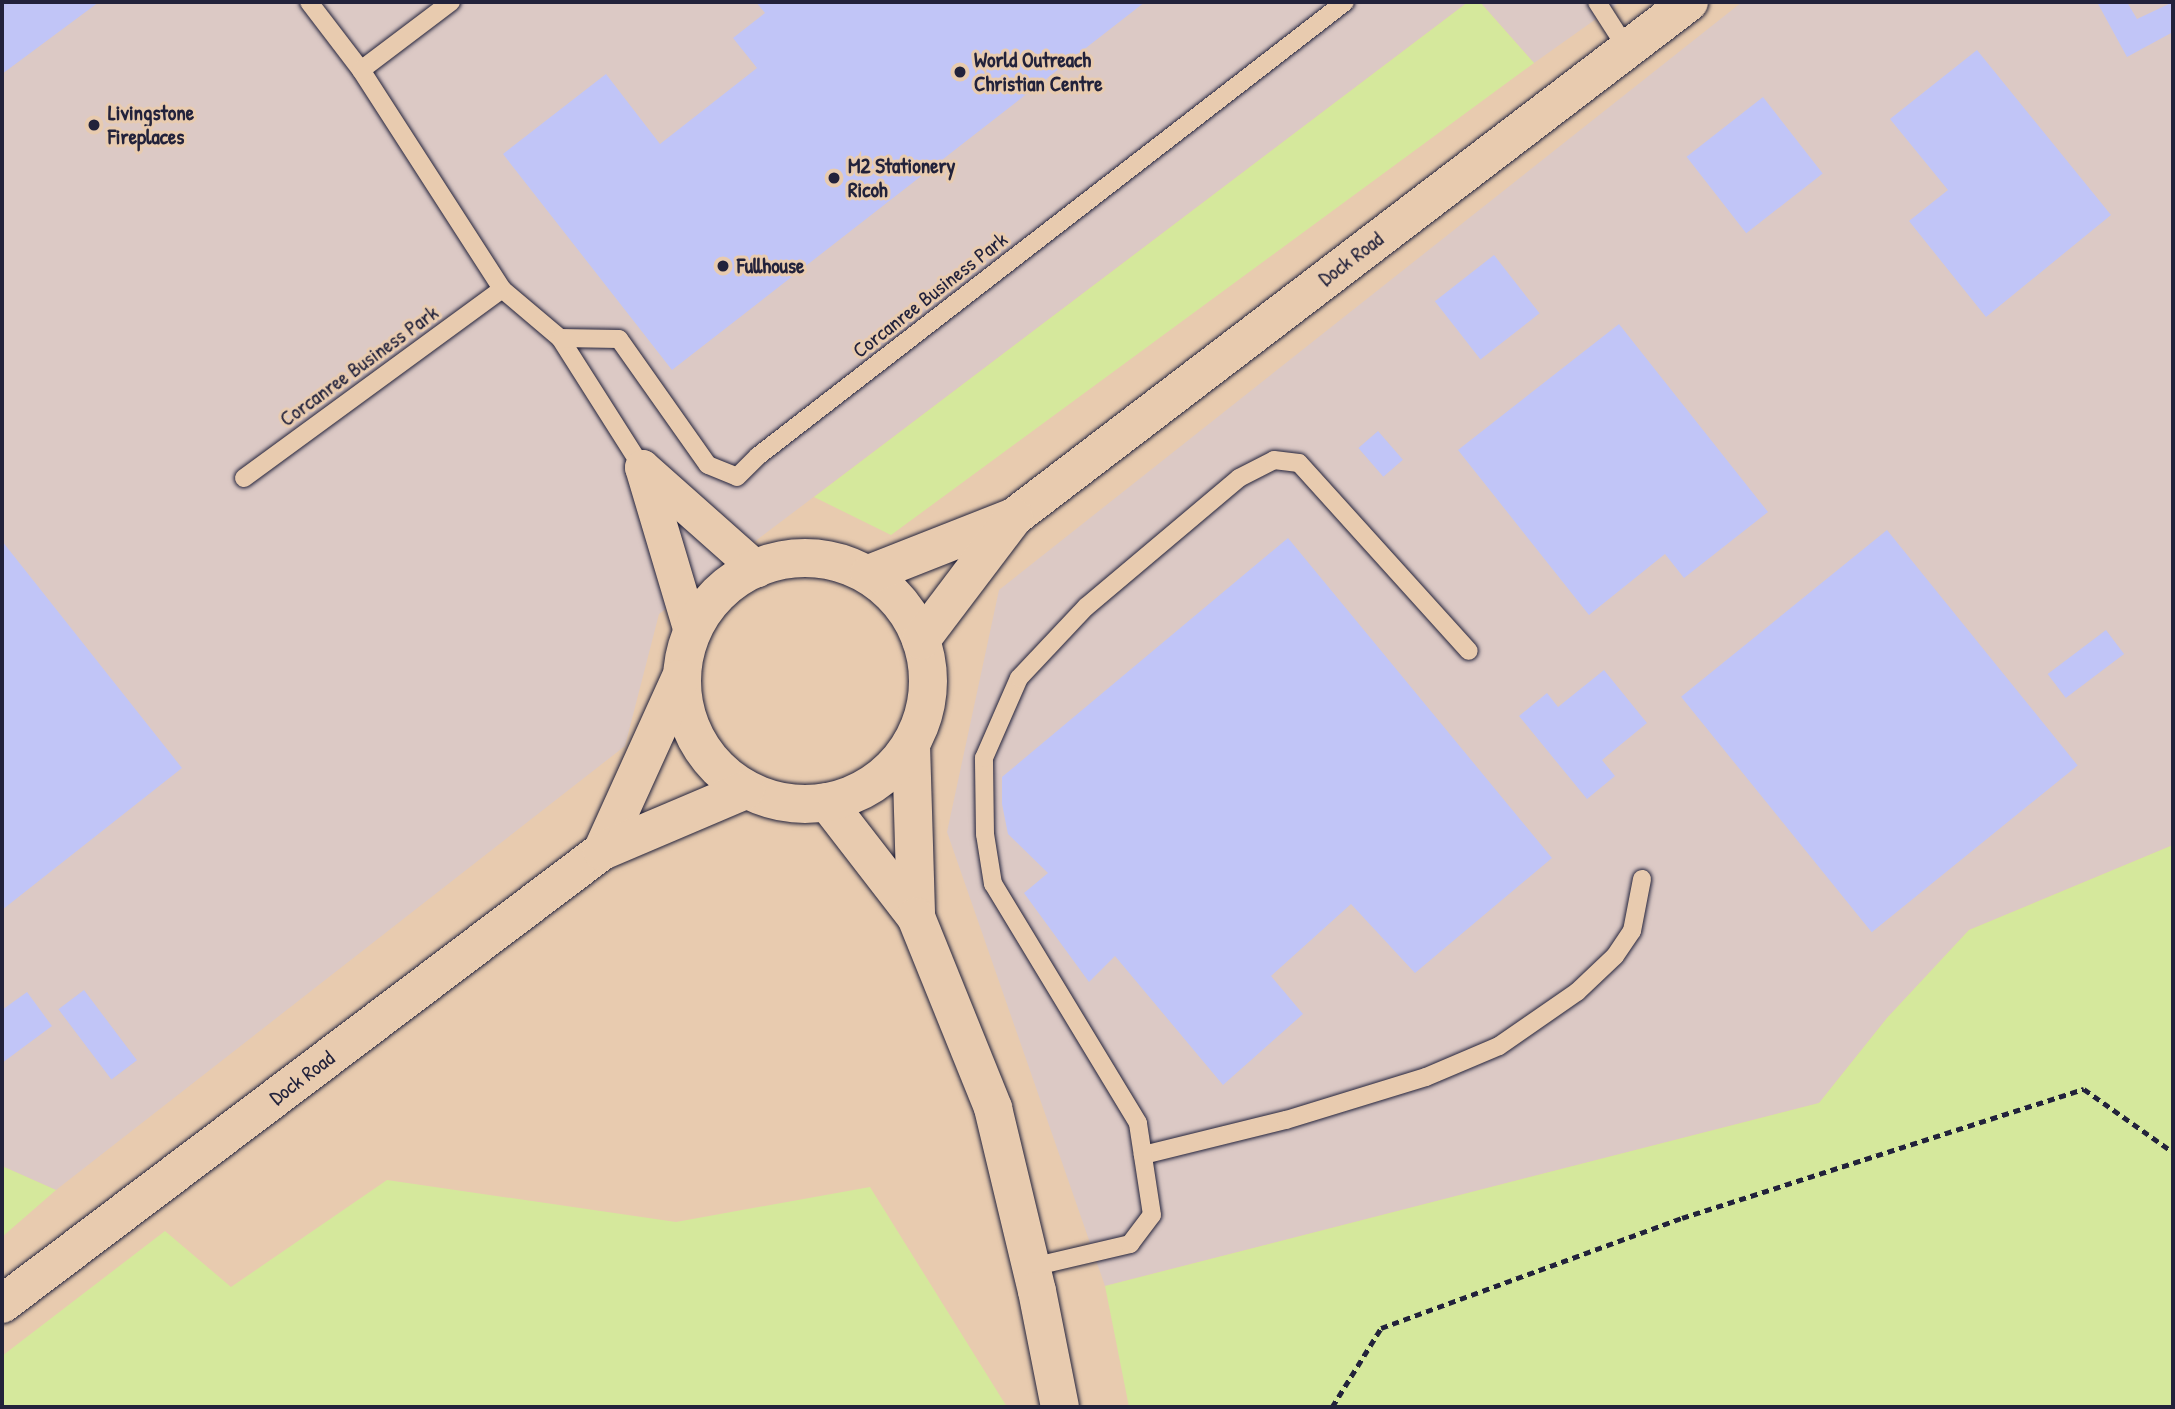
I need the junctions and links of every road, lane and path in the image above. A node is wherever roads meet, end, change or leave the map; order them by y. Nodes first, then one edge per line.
1 (309, 2) edge
2 (452, 2) edge
3 (1345, 2) edge
4 (1597, 2) edge
5 (1689, 2) edge
6 (1627, 49) junction
7 (361, 71) junction
8 (502, 289) junction
9 (560, 338) junction
10 (642, 467) junction
11 (244, 478) dead end
12 (1014, 517) junction
13 (757, 569) junction
14 (869, 574) junction
15 (691, 631) junction
16 (921, 640) junction
17 (1469, 651) dead end
18 (680, 679) junction
19 (911, 744) junction
20 (746, 790) junction
21 (827, 802) junction
22 (602, 852) junction
23 (1642, 878) dead end
24 (916, 917) junction
25 (2173, 1152) edge
26 (1143, 1155) junction
27 (1032, 1267) junction
28 (2, 1304) edge
29 (1060, 1407) edge
30 (1332, 1407) edge

1 - 7 lane
2 - 7 lane
3 - 9 lane, Corcanree Business Park
4 - 6 lane
5 - 6 main road, Dock Road
6 - 12 main road, Dock Road
7 - 8 lane
8 - 9 lane
8 - 11 lane, Corcanree Business Park
9 - 10 lane
10 - 13 street
10 - 15 street
12 - 14 main road, Dock Road
12 - 16 main road, Dock Road
13 - 14 main road
13 - 15 main road
14 - 16 main road
15 - 18 main road
16 - 19 main road
17 - 26 lane
18 - 20 main road
18 - 22 main road, Dock Road
19 - 21 main road
19 - 24 main road
20 - 21 main road
20 - 22 main road, Dock Road
21 - 24 main road
22 - 28 main road, Dock Road
23 - 26 lane
24 - 27 main road
25 - 30 path
26 - 27 lane
27 - 29 main road

